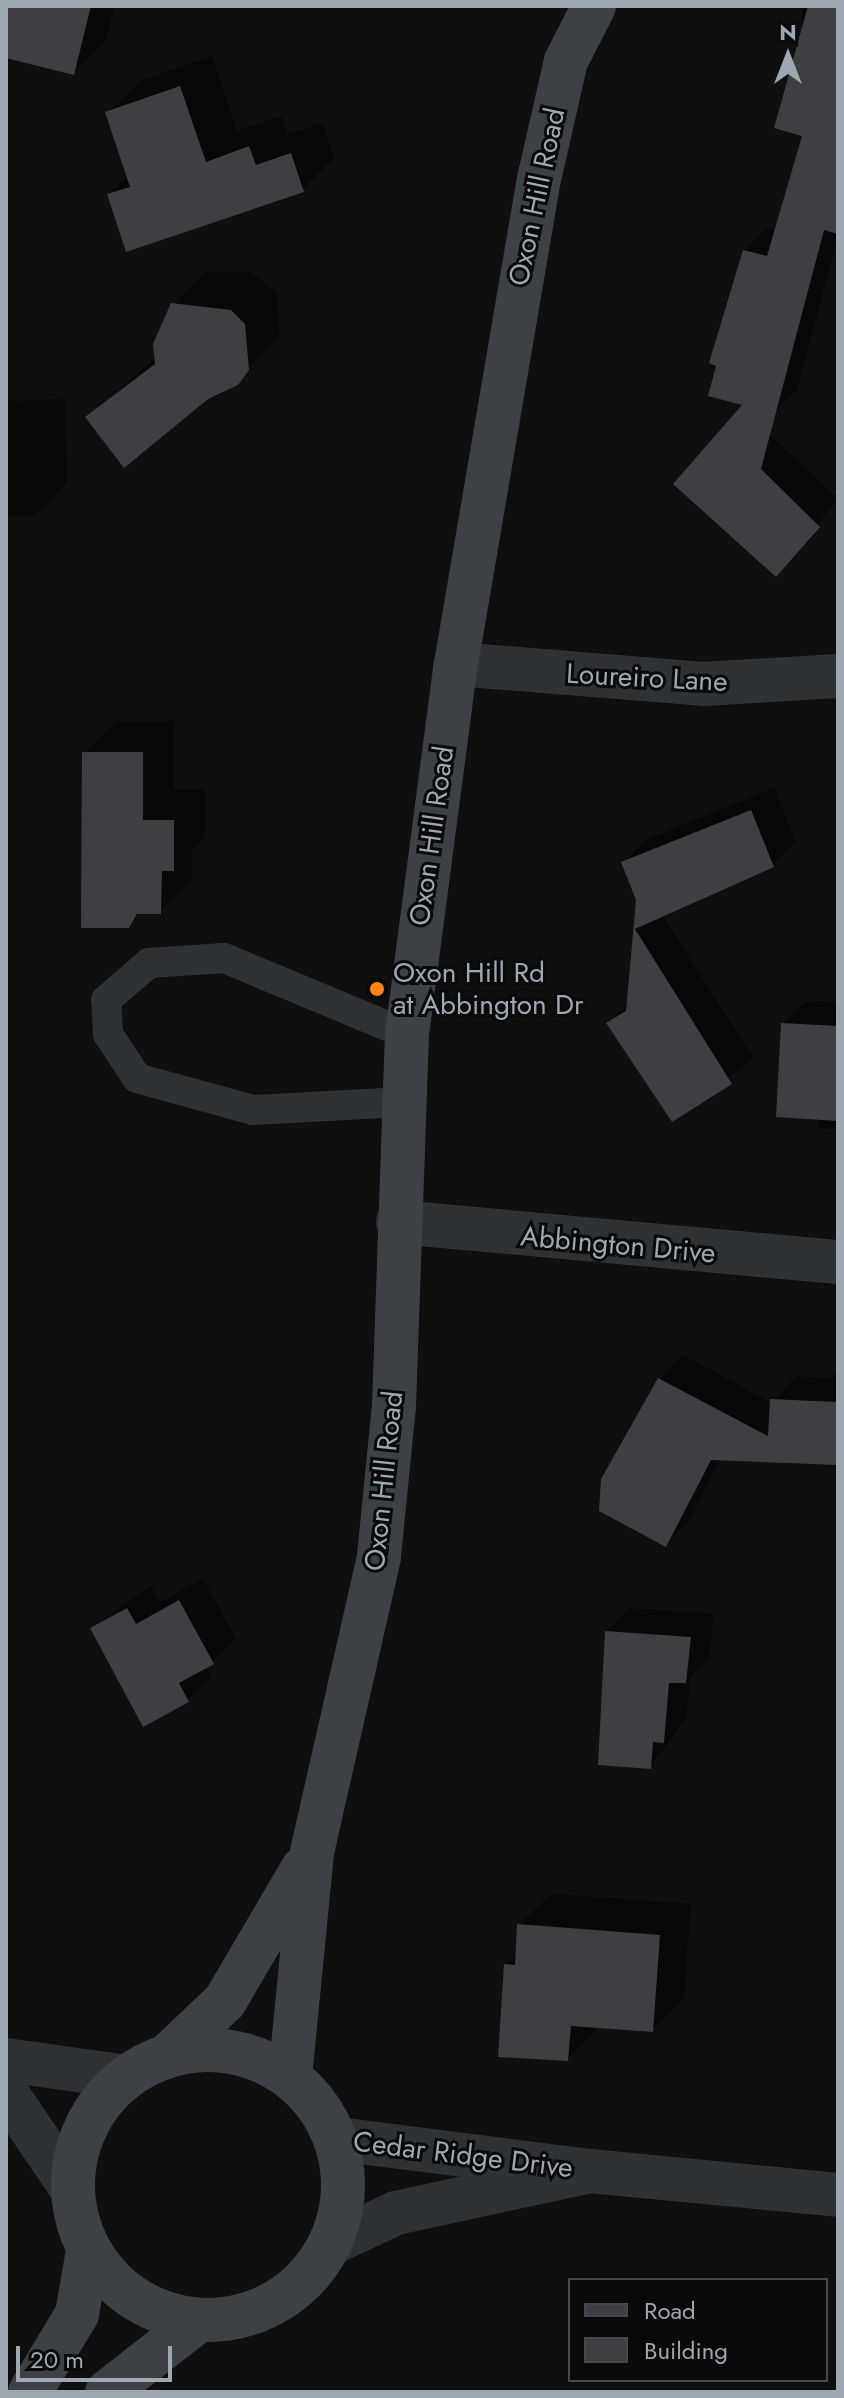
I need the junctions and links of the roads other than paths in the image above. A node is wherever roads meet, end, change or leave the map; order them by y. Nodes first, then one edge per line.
1 (560, 6) edge
2 (594, 6) edge
3 (566, 61) junction
4 (456, 664) junction
5 (838, 676) edge
6 (407, 1034) junction
7 (402, 1102) junction
8 (398, 1222) junction
9 (838, 1262) edge
10 (312, 1852) junction
11 (166, 2057) junction
12 (6, 2060) edge
13 (127, 2077) junction
14 (290, 2077) junction
15 (6, 2092) edge
16 (336, 2139) junction
17 (590, 2171) junction
18 (72, 2189) junction
19 (838, 2195) edge
20 (332, 2243) junction
21 (88, 2251) junction
22 (198, 2321) junction
23 (30, 2392) edge
24 (107, 2392) edge

1 - 3 main road, Oxon Hill Road
2 - 3 main road, Oxon Hill Road
3 - 4 main road, Oxon Hill Road
4 - 5 street, Loureiro Lane
4 - 6 main road, Oxon Hill Road
6 - 7 main road, Oxon Hill Road
6 - 7 lane
7 - 8 main road, Oxon Hill Road
8 - 9 street, Abbington Drive
8 - 10 main road, Oxon Hill Road
10 - 11 main road, Oxon Hill Road
10 - 14 main road, Oxon Hill Road
11 - 13 main road
11 - 14 main road
12 - 13 street
13 - 18 main road
14 - 16 main road
15 - 18 street
16 - 17 street, Cedar Ridge Drive
16 - 20 main road
17 - 19 street, Cedar Ridge Drive
17 - 20 street, Cedar Ridge Drive
18 - 21 main road
20 - 22 main road
21 - 22 main road
21 - 23 main road
22 - 24 main road

